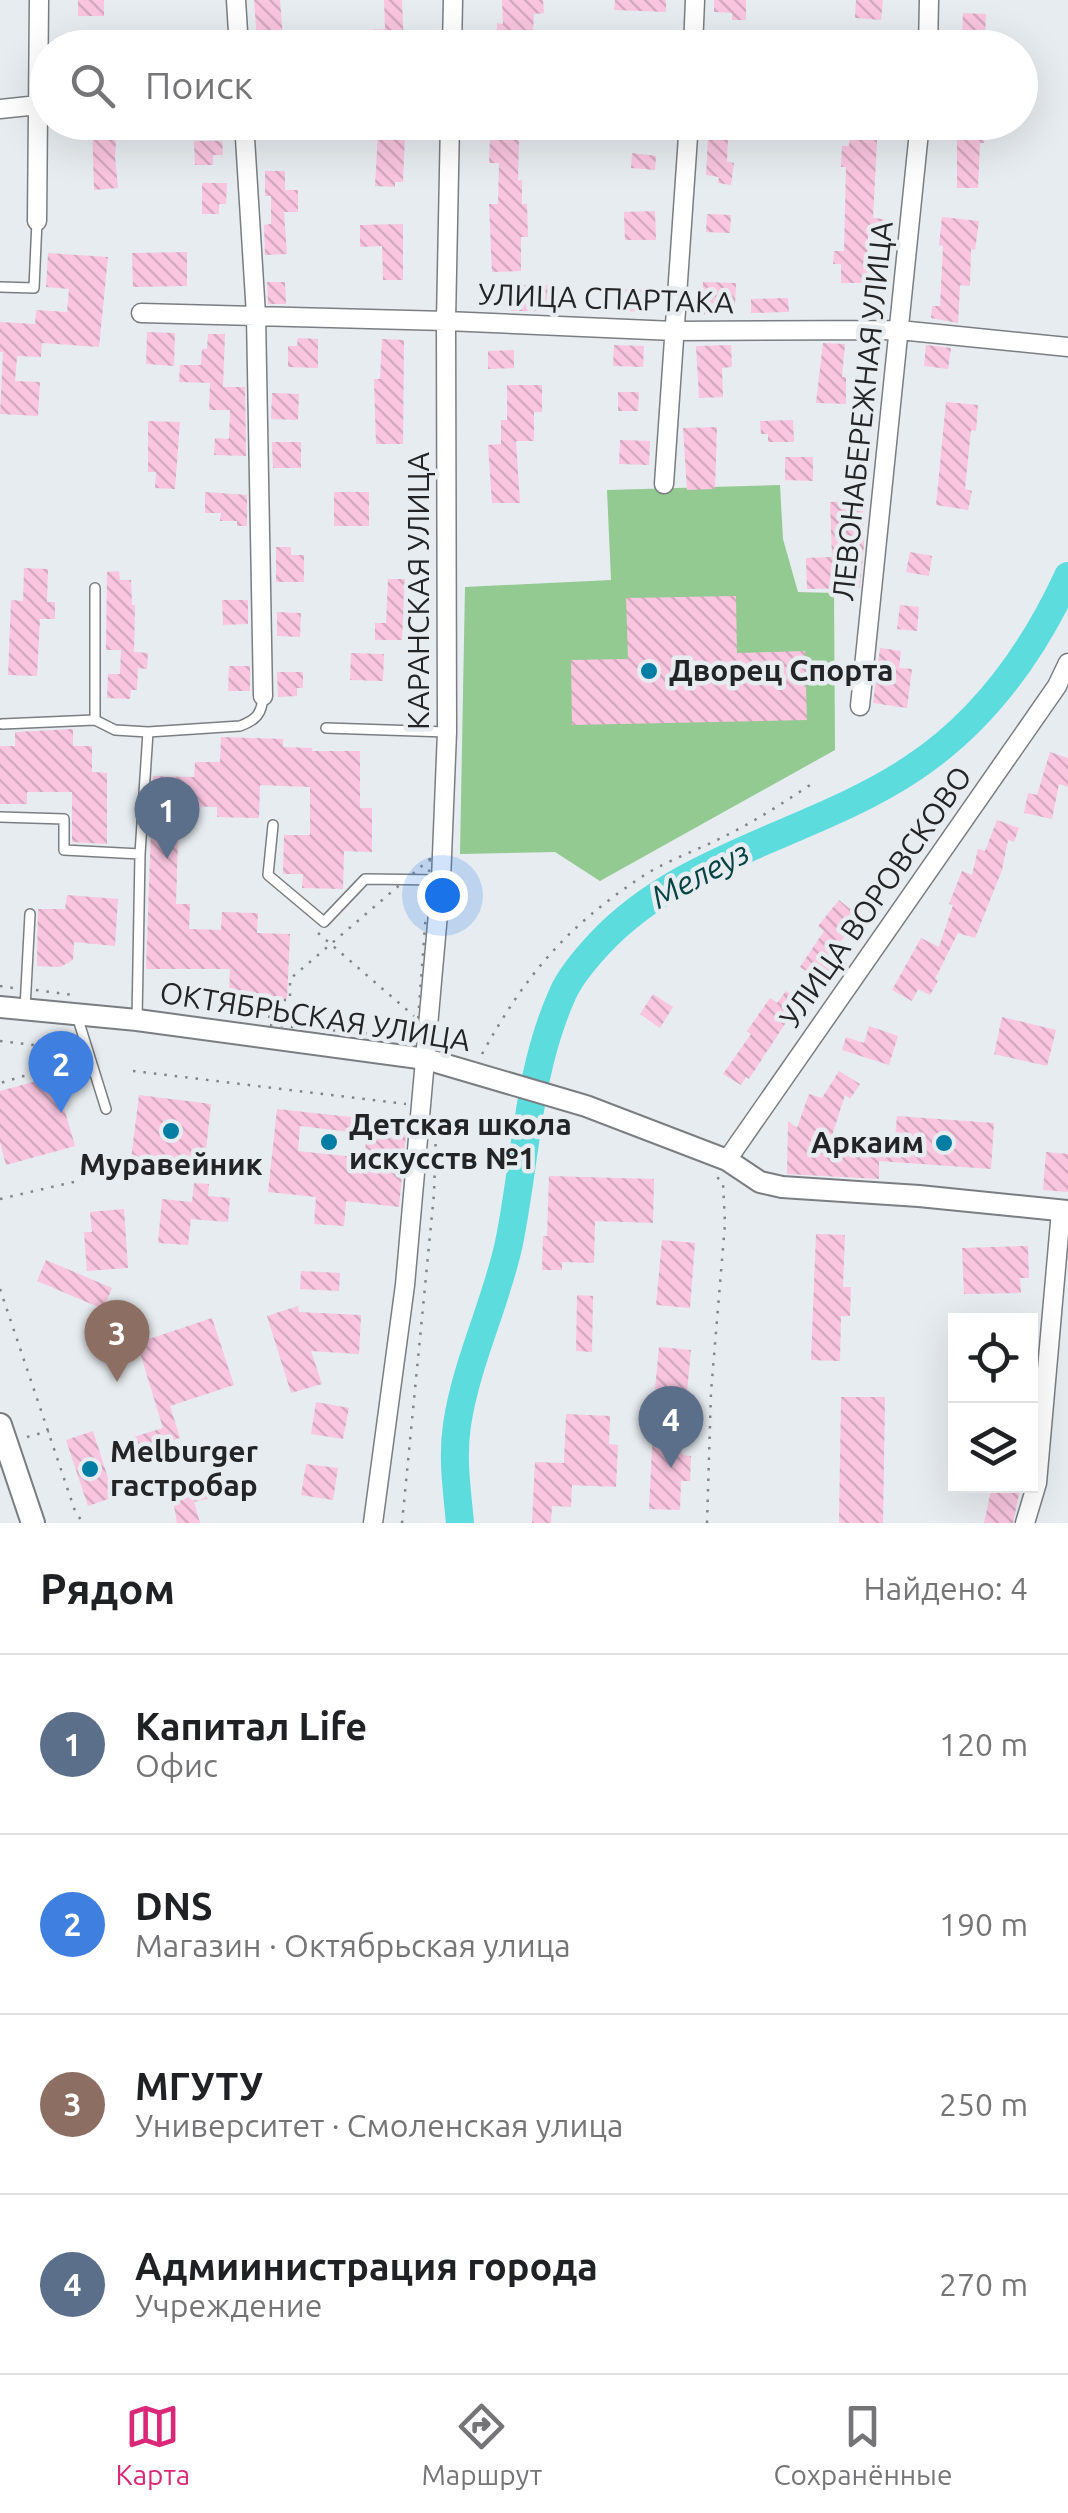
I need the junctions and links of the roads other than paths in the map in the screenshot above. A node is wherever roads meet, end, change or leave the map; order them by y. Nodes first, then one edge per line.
1 (39, 0) edge
2 (236, 0) edge
3 (453, 0) edge
4 (695, 0) edge
5 (929, 0) edge
6 (39, 30) edge
7 (238, 30) edge
8 (452, 30) edge
9 (693, 30) edge
10 (928, 30) edge
11 (30, 106) edge
12 (0, 109) edge
13 (38, 140) edge
14 (245, 140) edge
15 (450, 140) edge
16 (687, 140) edge
17 (918, 140) edge
18 (38, 221) joint
19 (0, 287) edge
20 (141, 313) dead end
21 (256, 314) junction
22 (446, 321) junction
23 (899, 330) junction
24 (674, 331) junction
25 (1068, 348) edge
26 (664, 484) dead end
27 (94, 588) dead end
28 (1068, 663) edge
29 (263, 696) joint
30 (860, 706) dead end
31 (95, 720) junction
32 (1, 721) edge
33 (326, 728) dead end
34 (148, 732) junction
35 (447, 732) junction
36 (0, 817) edge
37 (273, 824) dead end
38 (140, 854) junction
39 (440, 880) junction
40 (30, 914) dead end
41 (26, 999) junction
42 (80, 1005) junction
43 (0, 1007) edge
44 (137, 1020) junction
45 (426, 1060) junction
46 (106, 1109) dead end
47 (718, 1165) junction
48 (1065, 1211) edge
49 (0, 1425) edge
50 (33, 1523) edge
51 (373, 1523) edge
52 (1025, 1523) edge

1 - 6 street
2 - 7 street
3 - 8 street
4 - 9 street
5 - 10 street
11 - 12 street
13 - 18 street
14 - 21 street
15 - 22 street, КАРАНСКАЯ УЛИЦА
16 - 24 street
17 - 23 street, ЛЕВОНАБЕРЕЖНАЯ УЛИЦА
18 - 19 lane
20 - 21 street, УЛИЦА СПАРТАКА
21 - 22 street, УЛИЦА СПАРТАКА
21 - 29 street
22 - 24 street, УЛИЦА СПАРТАКА
22 - 35 street, КАРАНСКАЯ УЛИЦА
23 - 24 street, УЛИЦА СПАРТАКА
23 - 25 street, УЛИЦА СПАРТАКА
23 - 30 street, ЛЕВОНАБЕРЕЖНАЯ УЛИЦА
24 - 26 street
27 - 31 lane
28 - 47 street, УЛИЦА ВОРОВСКОВО
29 - 34 lane
31 - 32 lane
31 - 34 lane
33 - 35 lane
34 - 38 lane
35 - 39 street, КАРАНСКАЯ УЛИЦА
36 - 38 lane
37 - 39 lane
38 - 44 lane
39 - 45 street, КАРАНСКАЯ УЛИЦА
40 - 41 lane
41 - 42 street, ОКТЯБРЬСКАЯ УЛИЦА
41 - 43 street, ОКТЯБРЬСКАЯ УЛИЦА
42 - 44 street, ОКТЯБРЬСКАЯ УЛИЦА
42 - 46 lane
44 - 45 street, ОКТЯБРЬСКАЯ УЛИЦА
45 - 47 street, ОКТЯБРЬСКАЯ УЛИЦА
45 - 51 street
47 - 48 street, ОКТЯБРЬСКАЯ УЛИЦА
48 - 52 street
49 - 50 main road

